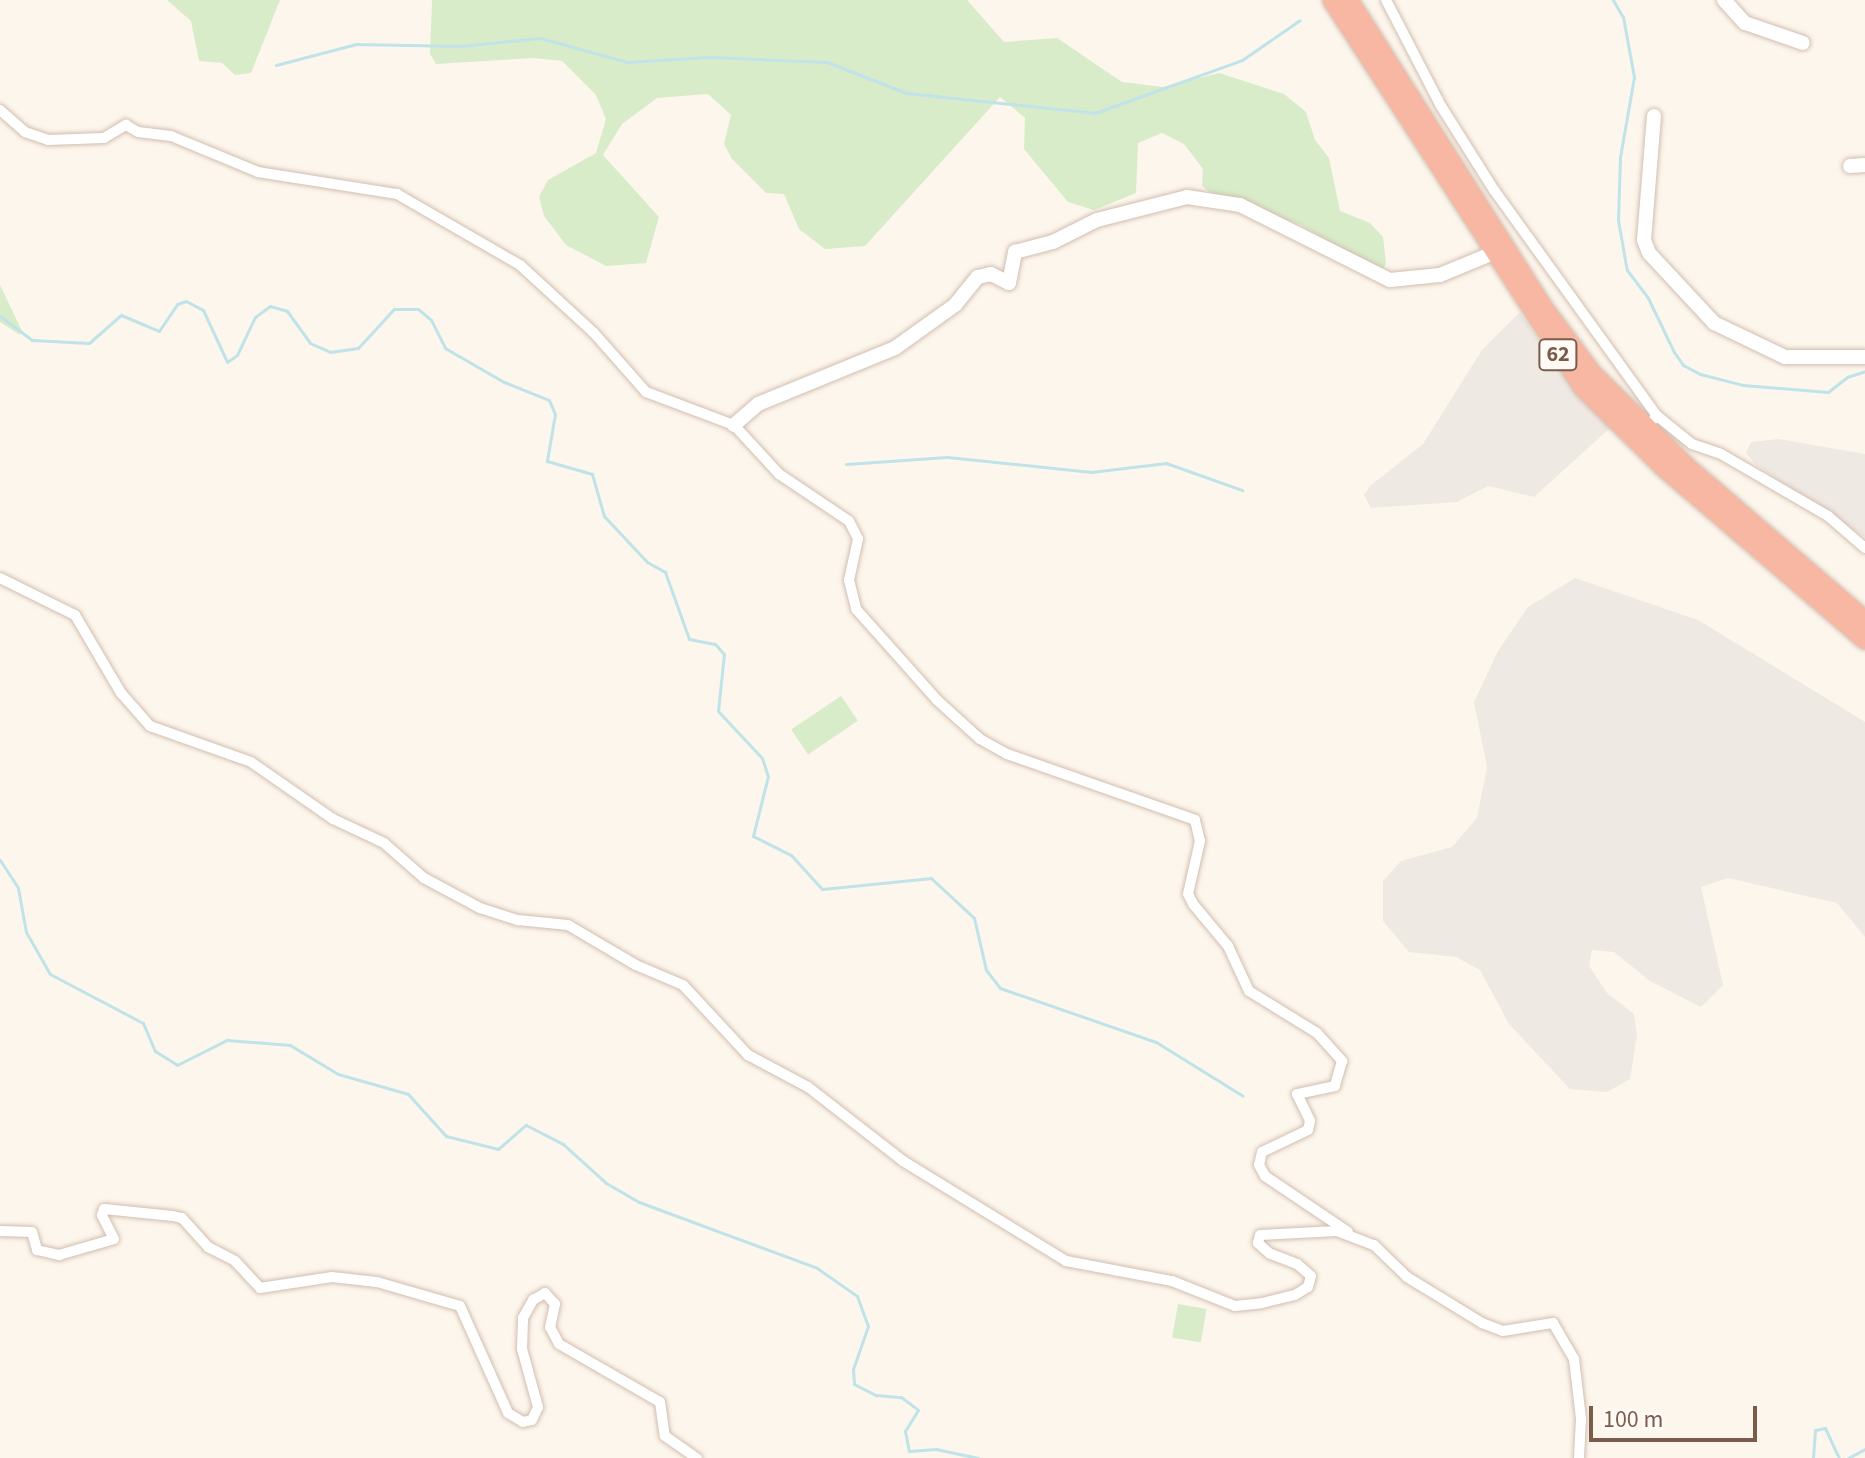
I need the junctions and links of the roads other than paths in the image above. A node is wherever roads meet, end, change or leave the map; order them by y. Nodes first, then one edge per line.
1 (1332, 0) edge
2 (1349, 0) edge
3 (1386, 0) edge
4 (1724, 0) edge
5 (1803, 43) dead end
6 (0, 110) edge
7 (1654, 116) dead end
8 (1493, 253) junction
9 (1865, 357) edge
10 (1652, 422) junction
11 (734, 425) junction
12 (1865, 548) edge
13 (0, 578) edge
14 (1865, 620) edge
15 (1865, 640) edge
16 (0, 1231) edge
17 (1352, 1235) junction
18 (697, 1458) edge
19 (1579, 1458) edge

1 - 8 highway, 62
2 - 10 highway, 62
3 - 10 street
4 - 5 street
6 - 11 street
7 - 9 street
8 - 11 street
8 - 15 highway, 62
10 - 12 street
10 - 14 highway, 62
11 - 17 street
13 - 17 street
16 - 18 street
17 - 19 street

